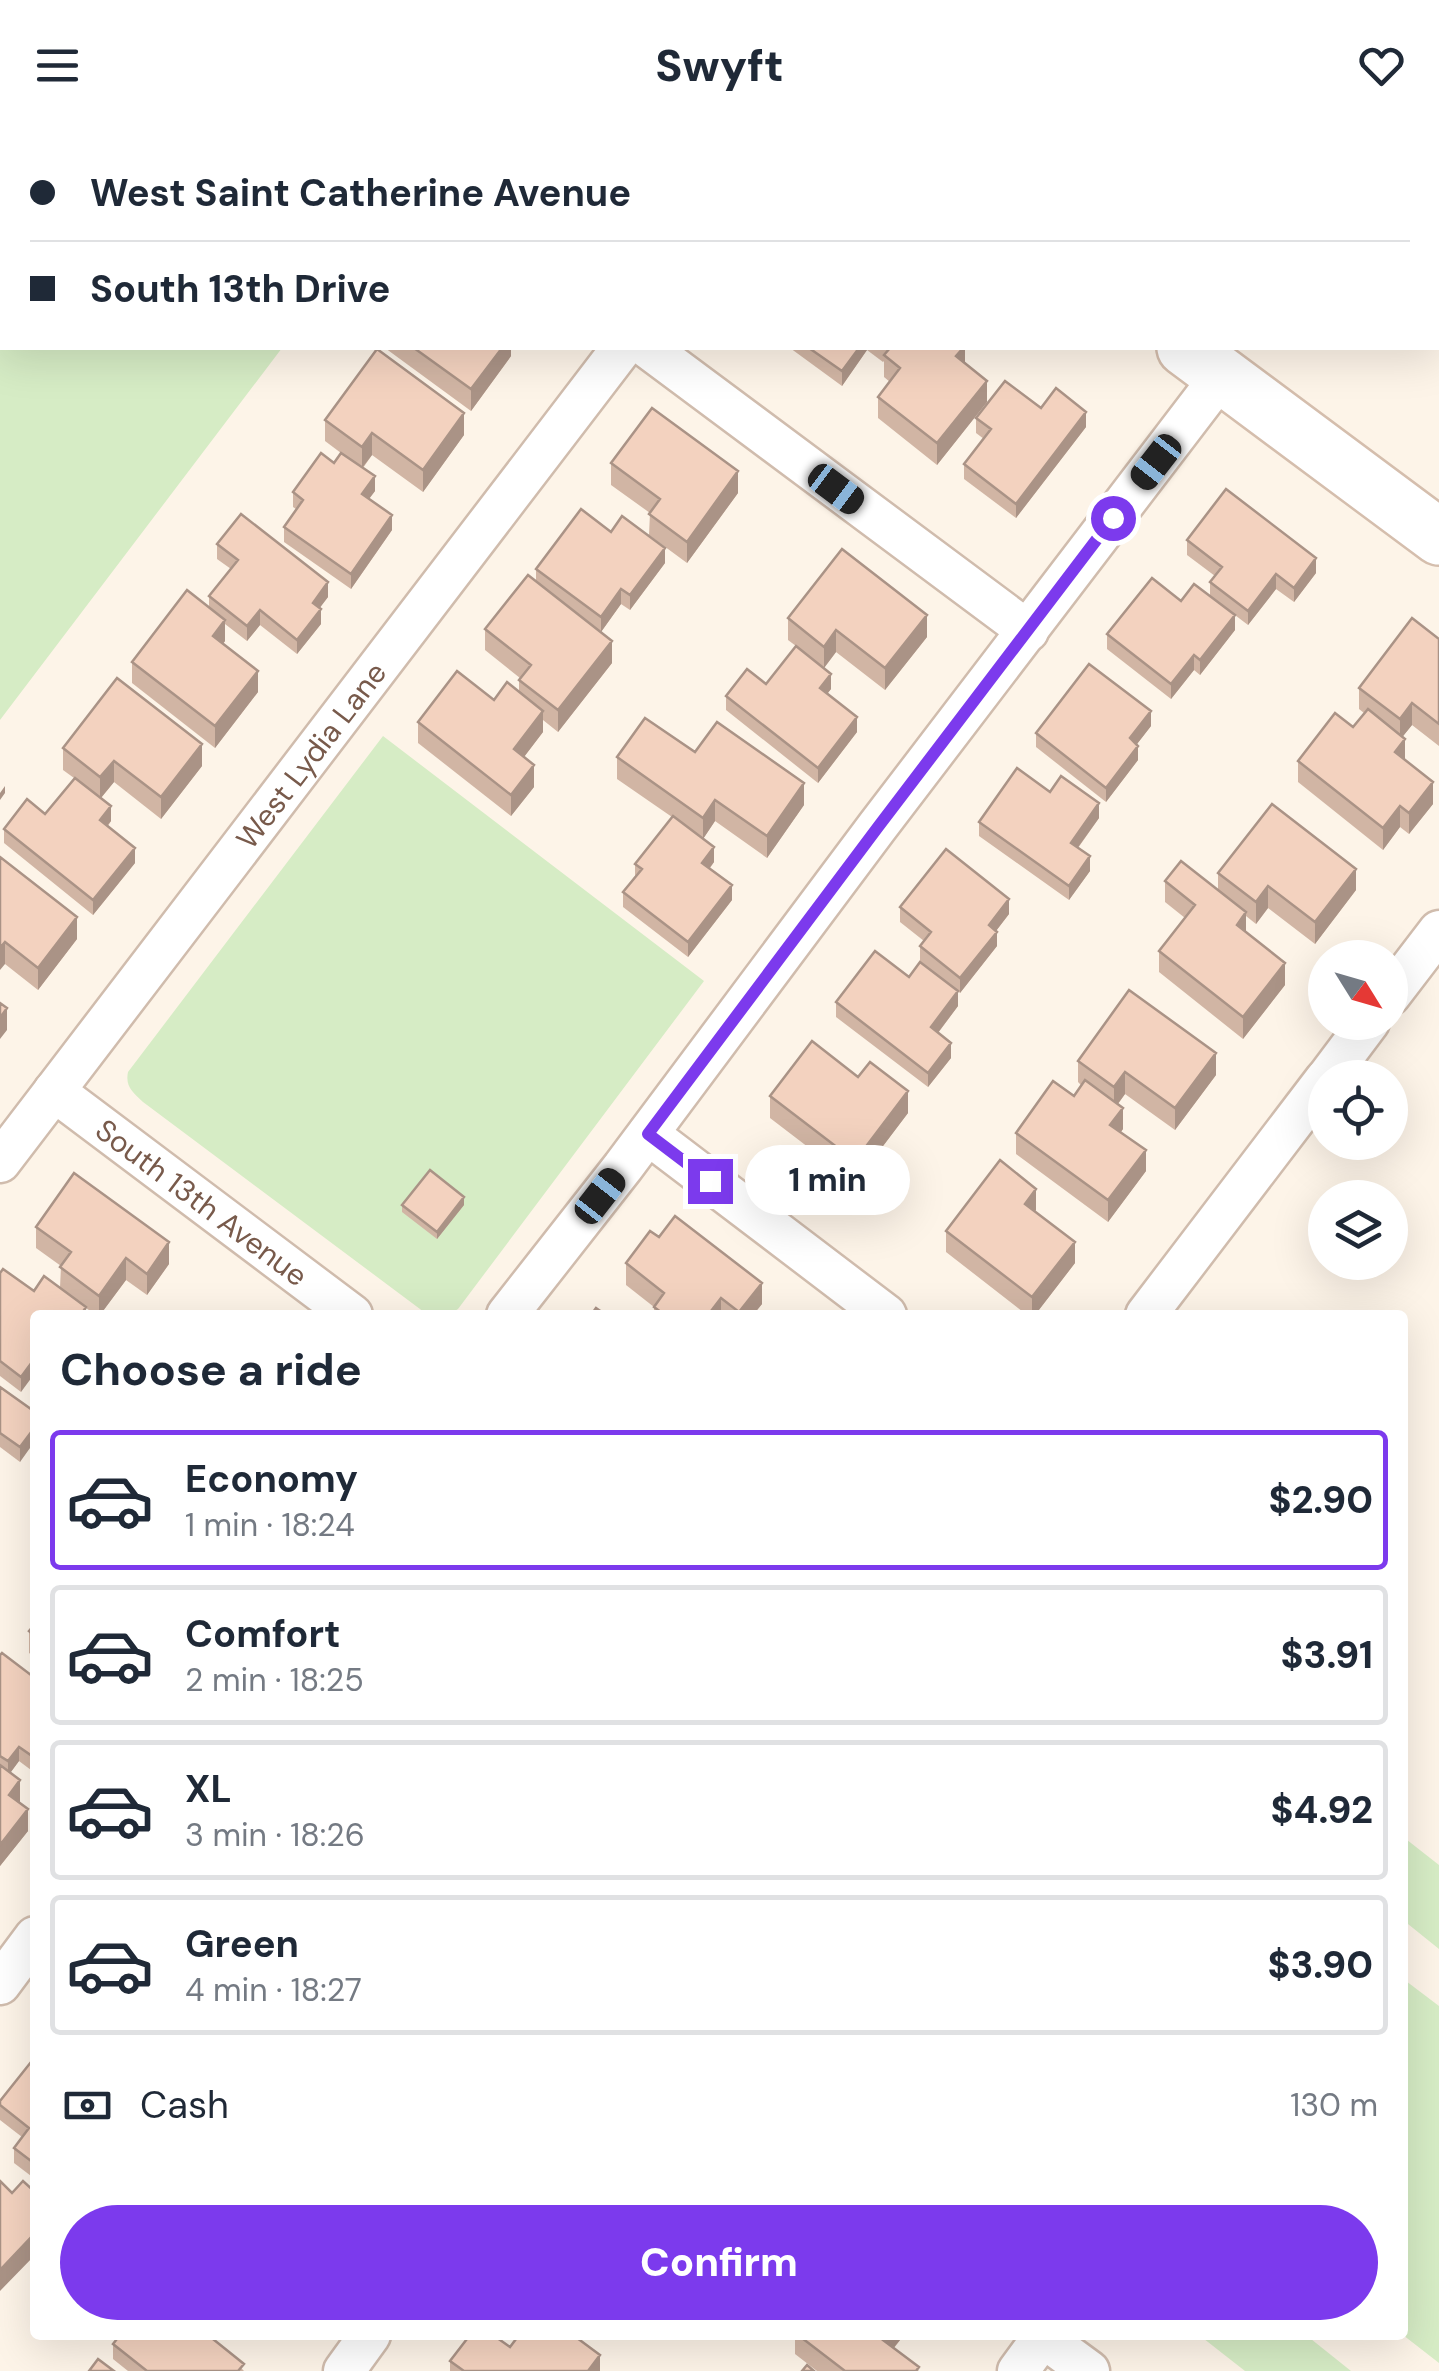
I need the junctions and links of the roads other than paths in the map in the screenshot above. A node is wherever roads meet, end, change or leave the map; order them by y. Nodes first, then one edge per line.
1 (620, 350) edge
2 (651, 350) edge
3 (1203, 361) edge
4 (1439, 537) edge
5 (1028, 631) junction
6 (1439, 930) edge
7 (1408, 971) edge
8 (1355, 1040) edge
9 (1340, 1060) edge
10 (54, 1090) junction
11 (1308, 1103) edge
12 (648, 1134) junction
13 (0, 1162) edge
14 (345, 1310) edge
15 (511, 1310) edge
16 (879, 1310) edge
17 (1150, 1310) edge
18 (30, 1944) edge
19 (0, 1984) edge
20 (366, 2340) edge
21 (1039, 2340) edge
22 (1047, 2340) edge
23 (344, 2371) edge
24 (1018, 2371) edge
25 (1089, 2371) edge

1 - 10 street, West Lydia Lane
2 - 5 street
3 - 4 street
3 - 5 street
5 - 12 street
6 - 7 street
8 - 9 street
10 - 13 street, West Lydia Lane
10 - 14 street, South 13th Avenue
11 - 17 street
12 - 15 street
12 - 16 street
18 - 19 street
20 - 23 street
21 - 24 street
22 - 25 street

